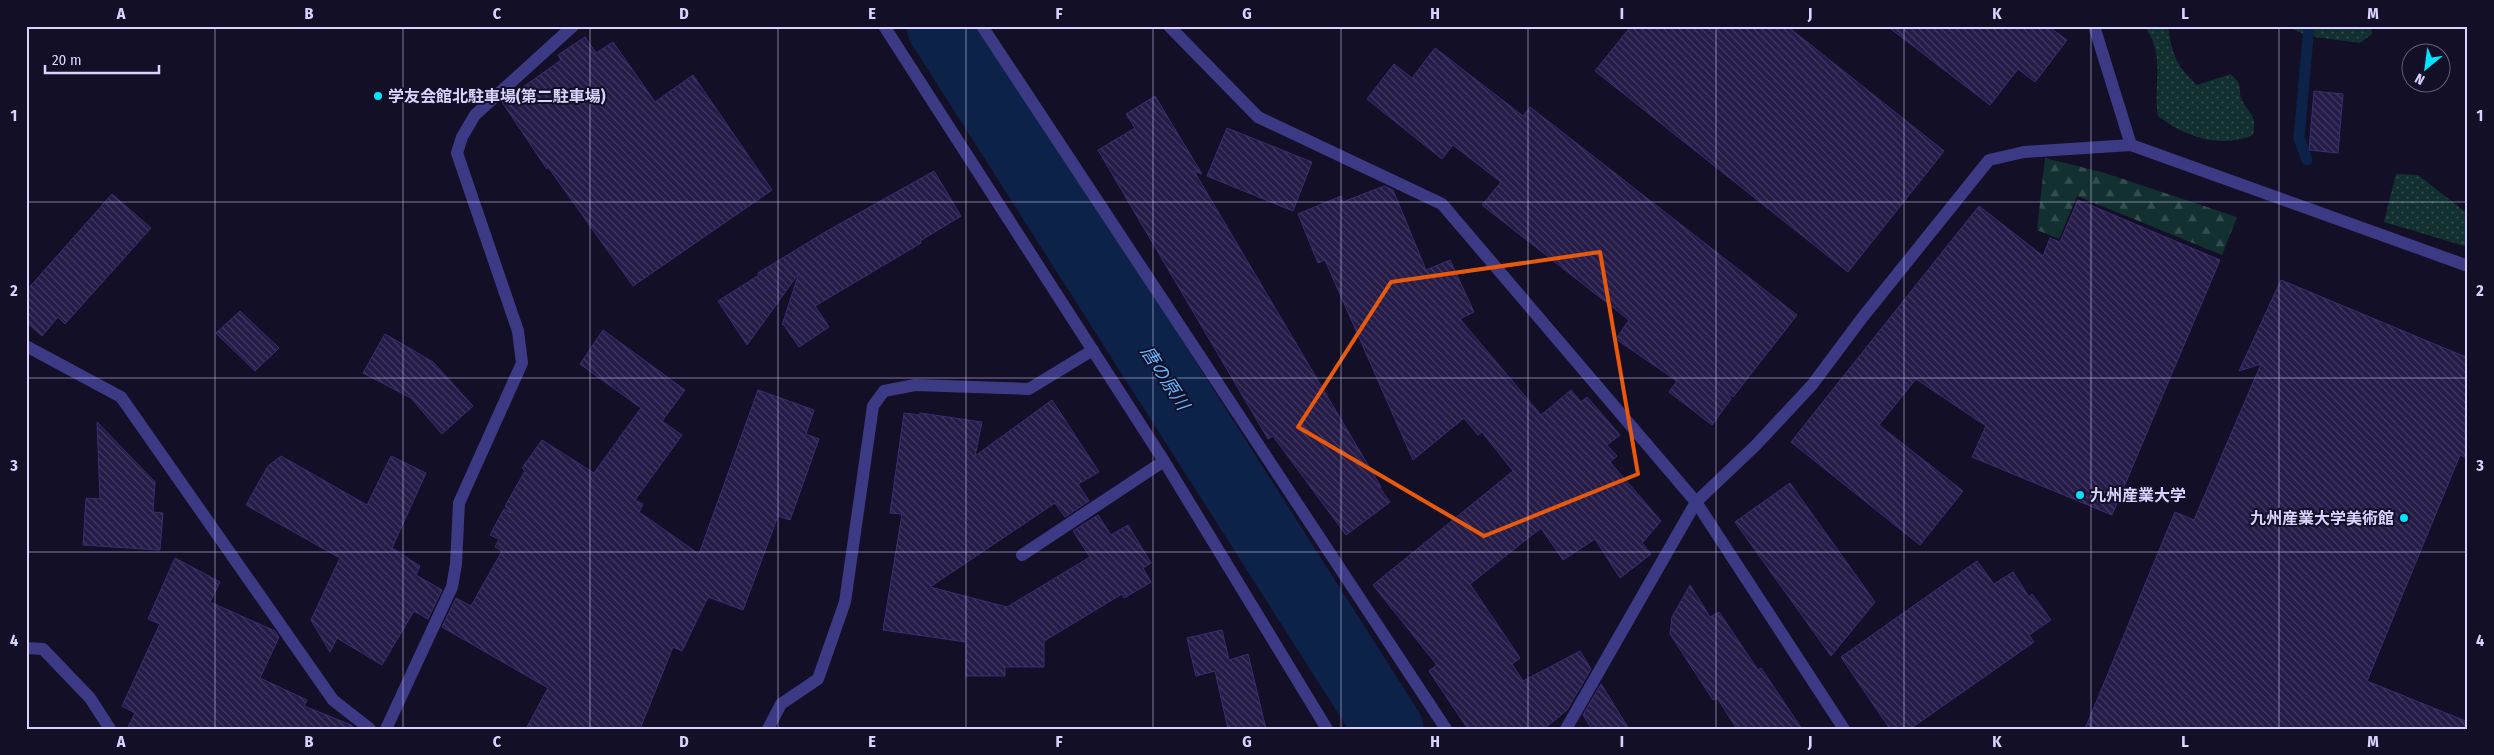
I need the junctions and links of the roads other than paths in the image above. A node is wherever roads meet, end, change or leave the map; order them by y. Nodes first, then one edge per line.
1 (573, 26) edge
2 (884, 26) edge
3 (982, 26) edge
4 (1169, 26) edge
5 (2094, 26) edge
6 (2132, 145) junction
7 (2468, 266) edge
8 (26, 346) edge
9 (1093, 350) junction
10 (1164, 461) junction
11 (1696, 502) junction
12 (1022, 555) dead end
13 (26, 648) edge
14 (110, 729) edge
15 (370, 729) edge
16 (386, 729) edge
17 (768, 729) edge
18 (1327, 729) edge
19 (1446, 729) edge
20 (1566, 729) edge
21 (1844, 729) edge

1 - 16 street
2 - 9 street
3 - 19 street
4 - 11 street
5 - 6 street
6 - 7 street
6 - 11 street
8 - 15 street
9 - 10 street
9 - 17 street
10 - 12 street
10 - 18 street
11 - 20 street
11 - 21 street
13 - 14 street

